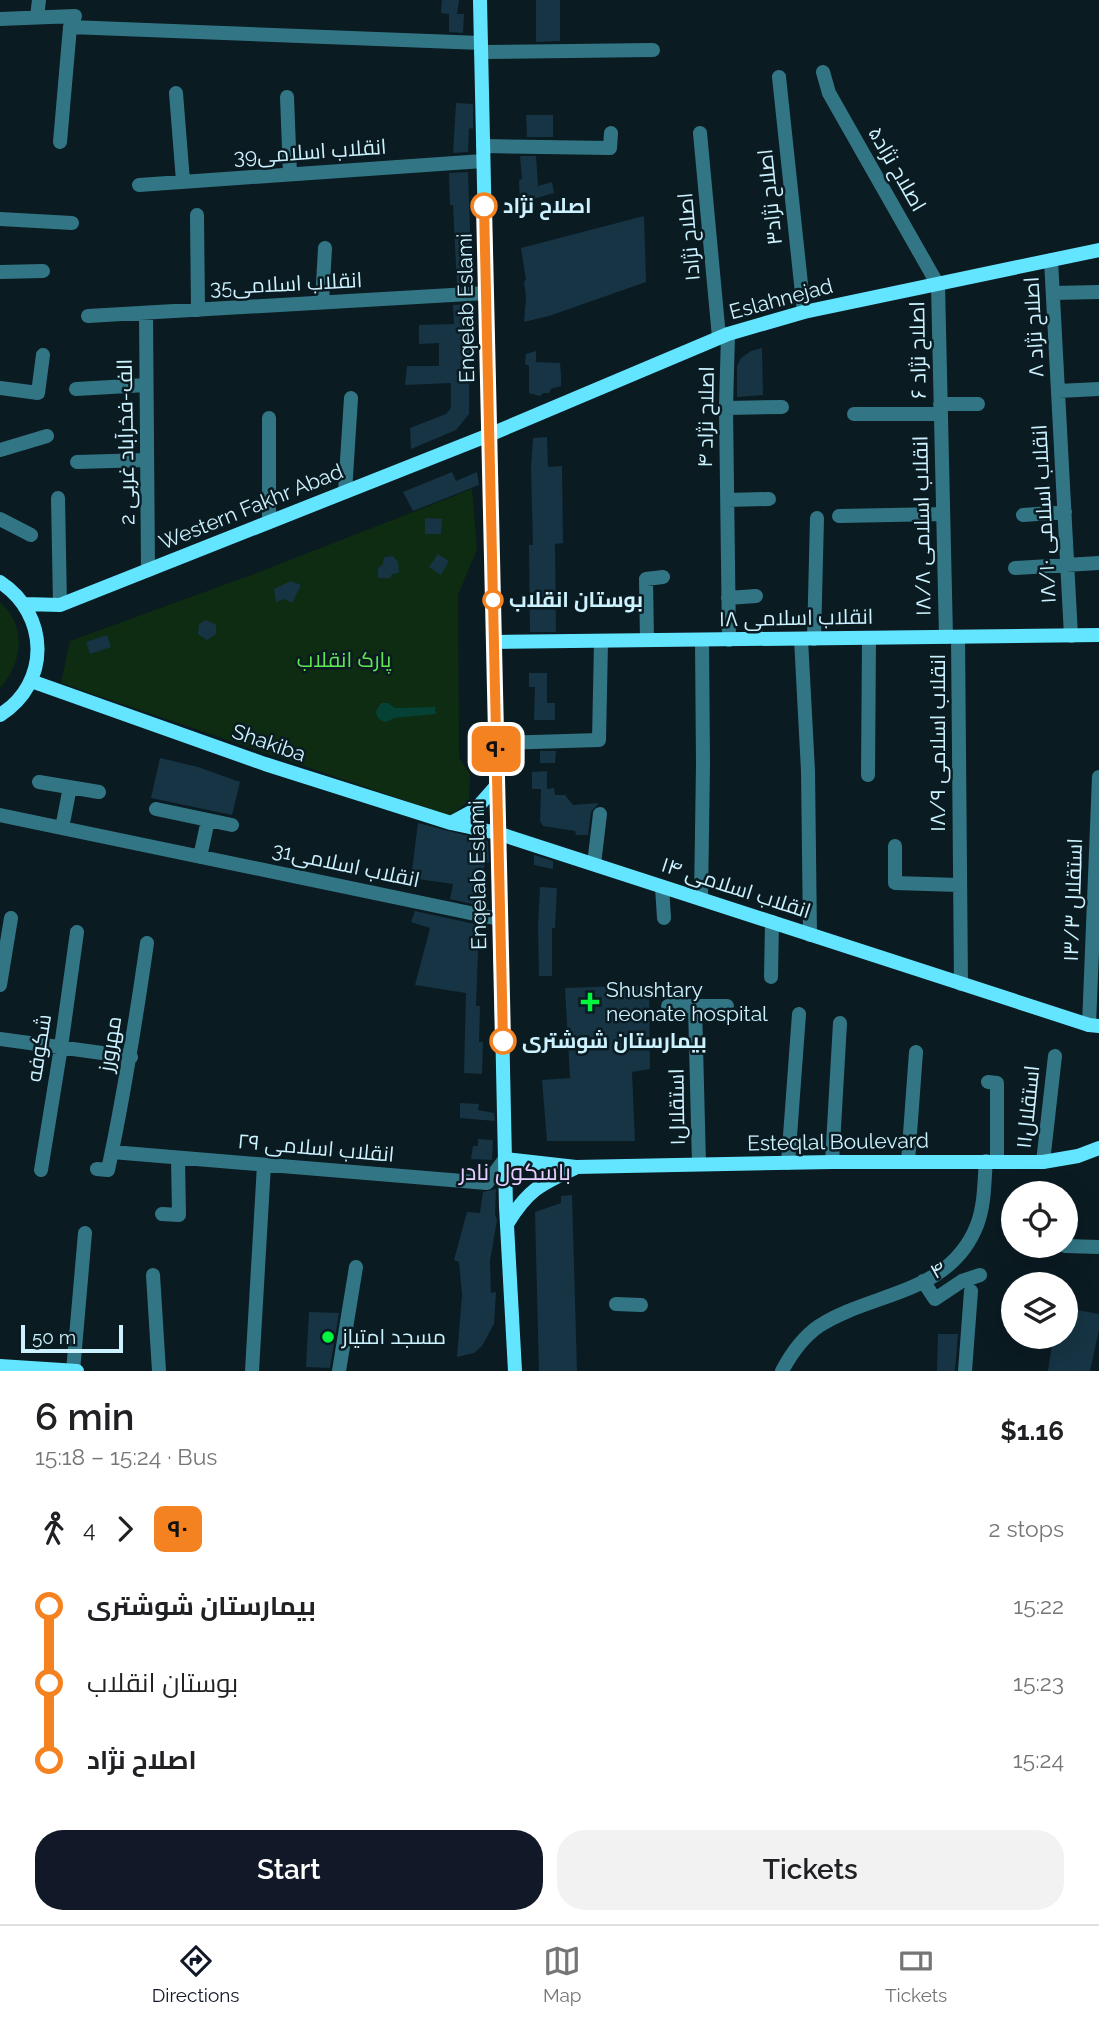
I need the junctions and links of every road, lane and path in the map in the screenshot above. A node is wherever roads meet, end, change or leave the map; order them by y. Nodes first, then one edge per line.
1 (39, 0) edge
2 (480, 0) edge
3 (37, 17) junction
4 (0, 19) edge
5 (73, 21) junction
6 (481, 48) junction
7 (653, 50) dead end
8 (822, 72) dead end
9 (779, 77) dead end
10 (176, 93) dead end
11 (286, 97) dead end
12 (611, 133) dead end
13 (701, 133) dead end
14 (60, 142) dead end
15 (483, 153) junction
16 (290, 174) junction
17 (184, 181) junction
18 (139, 185) dead end
19 (197, 215) dead end
20 (0, 219) edge
21 (72, 223) dead end
22 (326, 248) dead end
23 (1099, 250) edge
24 (1051, 261) junction
25 (43, 271) dead end
26 (0, 272) edge
27 (938, 285) junction
28 (1099, 292) edge
29 (486, 293) junction
30 (1053, 293) junction
31 (323, 302) junction
32 (198, 310) junction
33 (804, 312) junction
34 (146, 313) junction
35 (88, 316) dead end
36 (723, 336) junction
37 (43, 355) dead end
38 (146, 385) junction
39 (0, 388) edge
40 (76, 389) dead end
41 (1099, 389) edge
42 (1058, 391) junction
43 (351, 398) dead end
44 (978, 404) dead end
45 (782, 407) dead end
46 (726, 408) junction
47 (940, 409) junction
48 (854, 414) dead end
49 (269, 418) dead end
50 (489, 435) junction
51 (47, 436) dead end
52 (0, 450) edge
53 (146, 460) junction
54 (76, 462) dead end
55 (345, 492) junction
56 (58, 498) dead end
57 (769, 499) dead end
58 (727, 500) junction
59 (1065, 512) junction
60 (942, 514) junction
61 (1023, 515) dead end
62 (839, 516) dead end
63 (817, 518) dead end
64 (0, 519) edge
65 (269, 522) junction
66 (31, 535) dead end
67 (1099, 563) edge
68 (1067, 564) junction
69 (1015, 568) dead end
70 (148, 570) junction
71 (663, 577) dead end
72 (0, 582) edge
73 (756, 596) dead end
74 (728, 598) junction
75 (25, 604) junction
76 (60, 605) junction
77 (1099, 635) edge
78 (1071, 636) junction
79 (952, 637) junction
80 (869, 638) junction
81 (807, 639) junction
82 (647, 640) junction
83 (702, 640) junction
84 (729, 640) junction
85 (494, 642) junction
86 (601, 642) junction
87 (31, 681) junction
88 (0, 715) edge
89 (496, 743) junction
90 (868, 775) dead end
91 (1099, 777) edge
92 (39, 782) dead end
93 (497, 785) junction
94 (70, 787) junction
95 (99, 792) dead end
96 (156, 809) dead end
97 (600, 814) dead end
98 (0, 815) edge
99 (208, 820) junction
100 (452, 823) junction
101 (232, 825) dead end
102 (62, 828) junction
103 (498, 832) junction
104 (895, 846) dead end
105 (201, 856) junction
106 (594, 864) junction
107 (959, 885) junction
108 (662, 887) junction
109 (701, 899) junction
110 (11, 918) dead end
111 (664, 918) dead end
112 (499, 919) junction
113 (772, 922) junction
114 (77, 932) dead end
115 (810, 934) junction
116 (147, 943) dead end
117 (771, 977) dead end
118 (961, 984) junction
119 (0, 985) edge
120 (668, 1006) dead end
121 (695, 1006) junction
122 (727, 1006) dead end
123 (799, 1014) dead end
124 (840, 1023) dead end
125 (1094, 1026) edge
126 (0, 1038) edge
127 (61, 1047) junction
128 (916, 1052) dead end
129 (1055, 1056) dead end
130 (131, 1057) junction
131 (988, 1082) dead end
132 (1099, 1148) edge
133 (112, 1152) junction
134 (178, 1158) junction
135 (505, 1159) junction
136 (908, 1161) junction
137 (991, 1161) junction
138 (832, 1162) junction
139 (1043, 1162) junction
140 (788, 1163) junction
141 (699, 1164) junction
142 (264, 1165) junction
143 (576, 1167) junction
144 (97, 1169) dead end
145 (41, 1170) dead end
146 (162, 1213) dead end
147 (507, 1224) junction
148 (85, 1233) dead end
149 (1078, 1246) edge
150 (1099, 1247) edge
151 (356, 1267) dead end
152 (153, 1275) dead end
153 (980, 1275) dead end
154 (923, 1281) junction
155 (971, 1291) dead end
156 (616, 1304) dead end
157 (641, 1304) dead end
158 (0, 1366) edge
159 (75, 1371) edge
160 (159, 1371) edge
161 (252, 1371) edge
162 (339, 1371) edge
163 (515, 1371) edge
164 (782, 1371) edge
165 (965, 1371) edge

1 - 3 street
2 - 6 main road, Enqelab Eslami
3 - 4 street
3 - 5 street
5 - 6 street
5 - 14 street
6 - 7 street
6 - 15 main road, Enqelab Eslami
8 - 27 street, اصلاح نژاد۵
9 - 33 street, اصلاح نژاد۳
10 - 17 street
11 - 16 street
12 - 15 street, 39انقلاب اسلامی
13 - 36 street, اصلاح نژاد۱
15 - 16 street, 39انقلاب اسلامی
15 - 29 main road, Enqelab Eslami
16 - 17 street, 39انقلاب اسلامی
17 - 18 street, 39انقلاب اسلامی
19 - 32 street
20 - 21 street
22 - 31 street
23 - 24 main road, Eslahnejad
24 - 27 main road, Eslahnejad
24 - 30 street, ۸ اصلاح نژاد
25 - 26 street
27 - 33 main road, Eslahnejad
27 - 47 street, ۶ اصلاح نژاد
28 - 30 street
29 - 31 street, 35انقلاب اسلامی
29 - 50 main road, Enqelab Eslami
30 - 42 street, ۸ اصلاح نژاد
31 - 32 street, 35انقلاب اسلامی
32 - 34 street, 35انقلاب اسلامی
33 - 36 main road, Eslahnejad
34 - 35 street, 35انقلاب اسلامی
34 - 38 street, 2 الف-فخرآباد غربی
36 - 46 street, ۴ اصلاح نژاد
36 - 50 main road, Eslahnejad
37 - 39 street
38 - 40 street
38 - 53 street, 2 الف-فخرآباد غربی
41 - 42 street
42 - 59 street, ۱۸/۱۰ انقلاب اسلامی
43 - 55 street
44 - 47 street
45 - 46 street
46 - 58 street, ۴ اصلاح نژاد
47 - 48 street
47 - 60 street, ۱۸/۸ انقلاب اسلامی
49 - 65 street
50 - 55 main road, Western Fakhr Abad
50 - 85 main road, Enqelab Eslami
51 - 52 street
53 - 54 street
53 - 70 street, 2 الف-فخرآباد غربی
55 - 65 main road, Western Fakhr Abad
56 - 76 street
57 - 58 street
58 - 74 street, ۴ اصلاح نژاد
59 - 61 street
59 - 68 street, ۱۸/۱۰ انقلاب اسلامی
60 - 62 street
60 - 79 street, ۱۸/۸ انقلاب اسلامی
63 - 81 street
64 - 66 street
65 - 70 main road, Western Fakhr Abad
67 - 68 street
68 - 69 street
68 - 78 street, ۱۸/۱۰ انقلاب اسلامی
70 - 76 main road, Western Fakhr Abad
71 - 82 street
72 - 75 main road
73 - 74 street
74 - 84 street, ۴ اصلاح نژاد
75 - 76 main road, Western Fakhr Abad
75 - 87 main road
77 - 78 main road, ۱۸ انقلاب اسلامی
78 - 79 main road, ۱۸ انقلاب اسلامی
79 - 80 main road, ۱۸ انقلاب اسلامی
79 - 107 street, ۱۸/۹ انقلاب اسلامی
80 - 81 main road, ۱۸ انقلاب اسلامی
80 - 90 street
81 - 84 main road, ۱۸ انقلاب اسلامی
81 - 115 street
82 - 83 main road, ۱۸ انقلاب اسلامی
82 - 86 main road, ۱۸ انقلاب اسلامی
83 - 84 main road, ۱۸ انقلاب اسلامی
83 - 109 street
85 - 86 main road, ۱۸ انقلاب اسلامی
85 - 89 main road, Enqelab Eslami
86 - 89 street
87 - 88 main road
87 - 100 main road, Shakiba
89 - 93 main road, Enqelab Eslami
91 - 125 street, ۱۳/۳ استقلال
92 - 94 street
93 - 100 main road
93 - 103 main road, Enqelab Eslami
94 - 95 street
94 - 102 street
96 - 99 street
97 - 106 street
98 - 102 street, 31انقلاب اسلامی
99 - 101 street
99 - 105 street
100 - 103 main road, Shakiba
102 - 105 street, 31انقلاب اسلامی
103 - 106 main road, ۱۴ انقلاب اسلامی
103 - 112 main road, Enqelab Eslami
104 - 107 street
105 - 112 street, 31انقلاب اسلامی
106 - 108 main road, ۱۴ انقلاب اسلامی
107 - 118 street, ۱۸/۹ انقلاب اسلامی
108 - 109 main road, ۱۴ انقلاب اسلامی
108 - 111 street
109 - 113 main road, ۱۴ انقلاب اسلامی
110 - 119 street
112 - 135 main road, Enqelab Eslami
113 - 115 main road, ۱۴ انقلاب اسلامی
113 - 117 street
114 - 127 street, شکوفه
115 - 118 main road, ۱۴ انقلاب اسلامی
116 - 130 street, مهرورز
118 - 125 main road, ۱۴ انقلاب اسلامی
120 - 121 street
121 - 122 street
121 - 141 street, استقلال۱
123 - 140 street
124 - 138 street
126 - 127 street
127 - 130 street
127 - 145 street, شکوفه
128 - 136 street
129 - 139 street, استقلال۱۱
130 - 133 street, مهرورز
131 - 137 street
132 - 139 main road, Esteqlal Boulevard
133 - 134 street, انقلاب اسلامی ۲۹
133 - 144 street
134 - 142 street, انقلاب اسلامی ۲۹
134 - 146 street
135 - 142 street, انقلاب اسلامی ۲۹
135 - 143 main road, Esteqlal Boulevard
135 - 147 main road, Enqelab Eslami
136 - 137 main road, Esteqlal Boulevard
136 - 138 main road, Esteqlal Boulevard
137 - 139 main road, Esteqlal Boulevard
137 - 154 street
138 - 140 main road, Esteqlal Boulevard
140 - 141 main road, Esteqlal Boulevard
141 - 143 main road, Esteqlal Boulevard
142 - 161 street
143 - 147 main road
147 - 163 main road, Enqelab Eslami
148 - 159 street
149 - 150 street
151 - 162 street
152 - 160 street
153 - 154 street, ۴
154 - 164 street
155 - 165 street
156 - 157 street
158 - 159 main road

